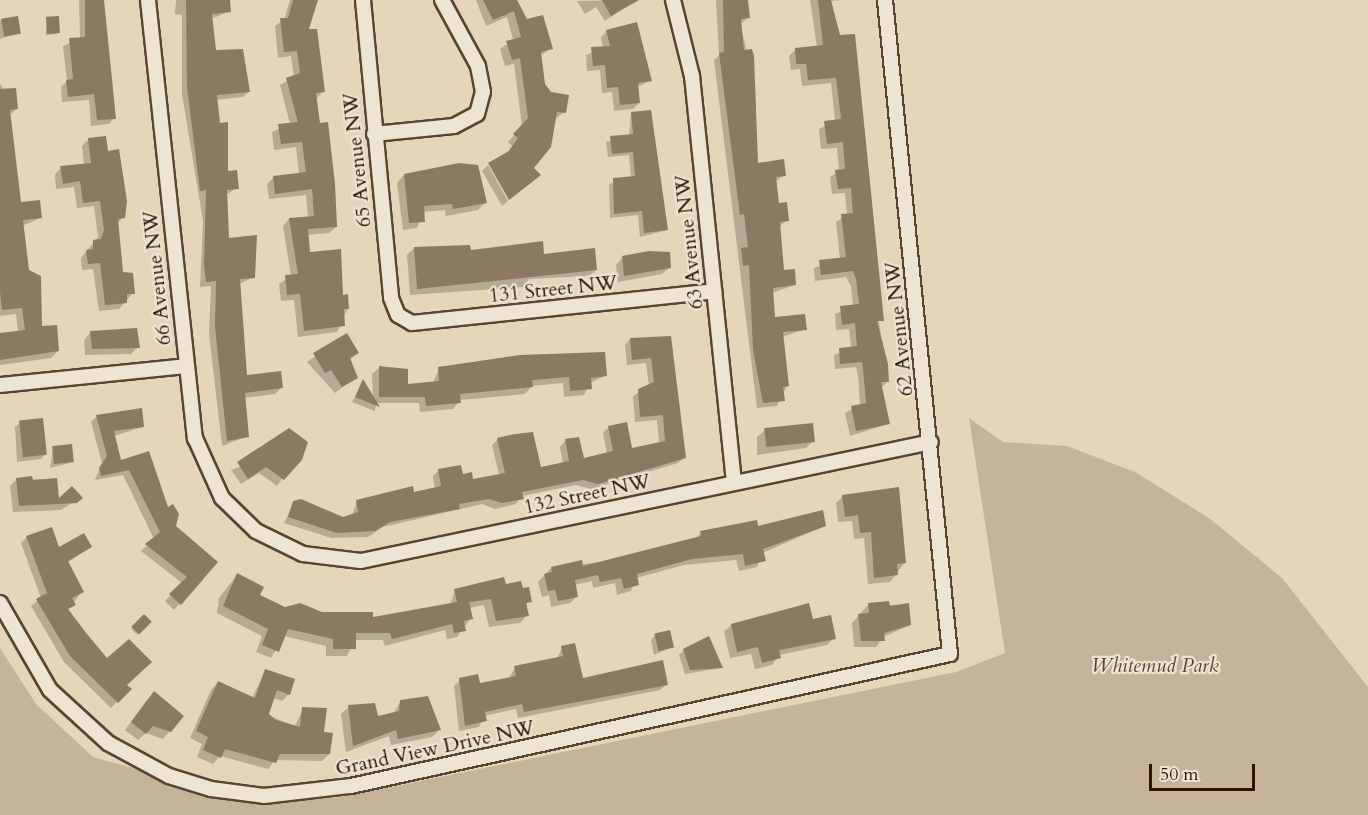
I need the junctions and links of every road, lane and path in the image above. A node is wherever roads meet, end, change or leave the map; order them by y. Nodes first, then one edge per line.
1 (148, 0) edge
2 (363, 0) edge
3 (442, 0) edge
4 (673, 0) edge
5 (885, 0) edge
6 (374, 134) junction
7 (714, 291) junction
8 (398, 315) joint
9 (186, 366) junction
10 (0, 385) edge
11 (931, 442) junction
12 (734, 482) junction
13 (256, 531) joint
14 (0, 603) edge
15 (950, 654) joint

1 - 9 street, 66 Avenue NW
2 - 6 street, 65 Avenue NW
3 - 6 street
4 - 7 street, 63 Avenue NW
5 - 11 street, 62 Avenue NW
6 - 8 street, 65 Avenue NW
7 - 8 street, 131 Street NW
7 - 12 street, 63 Avenue NW
9 - 10 street
9 - 13 street, 66 Avenue NW
11 - 12 street, 132 Street NW
11 - 15 street, 62 Avenue NW
12 - 13 street, 132 Street NW
14 - 15 street, Grand View Drive NW

